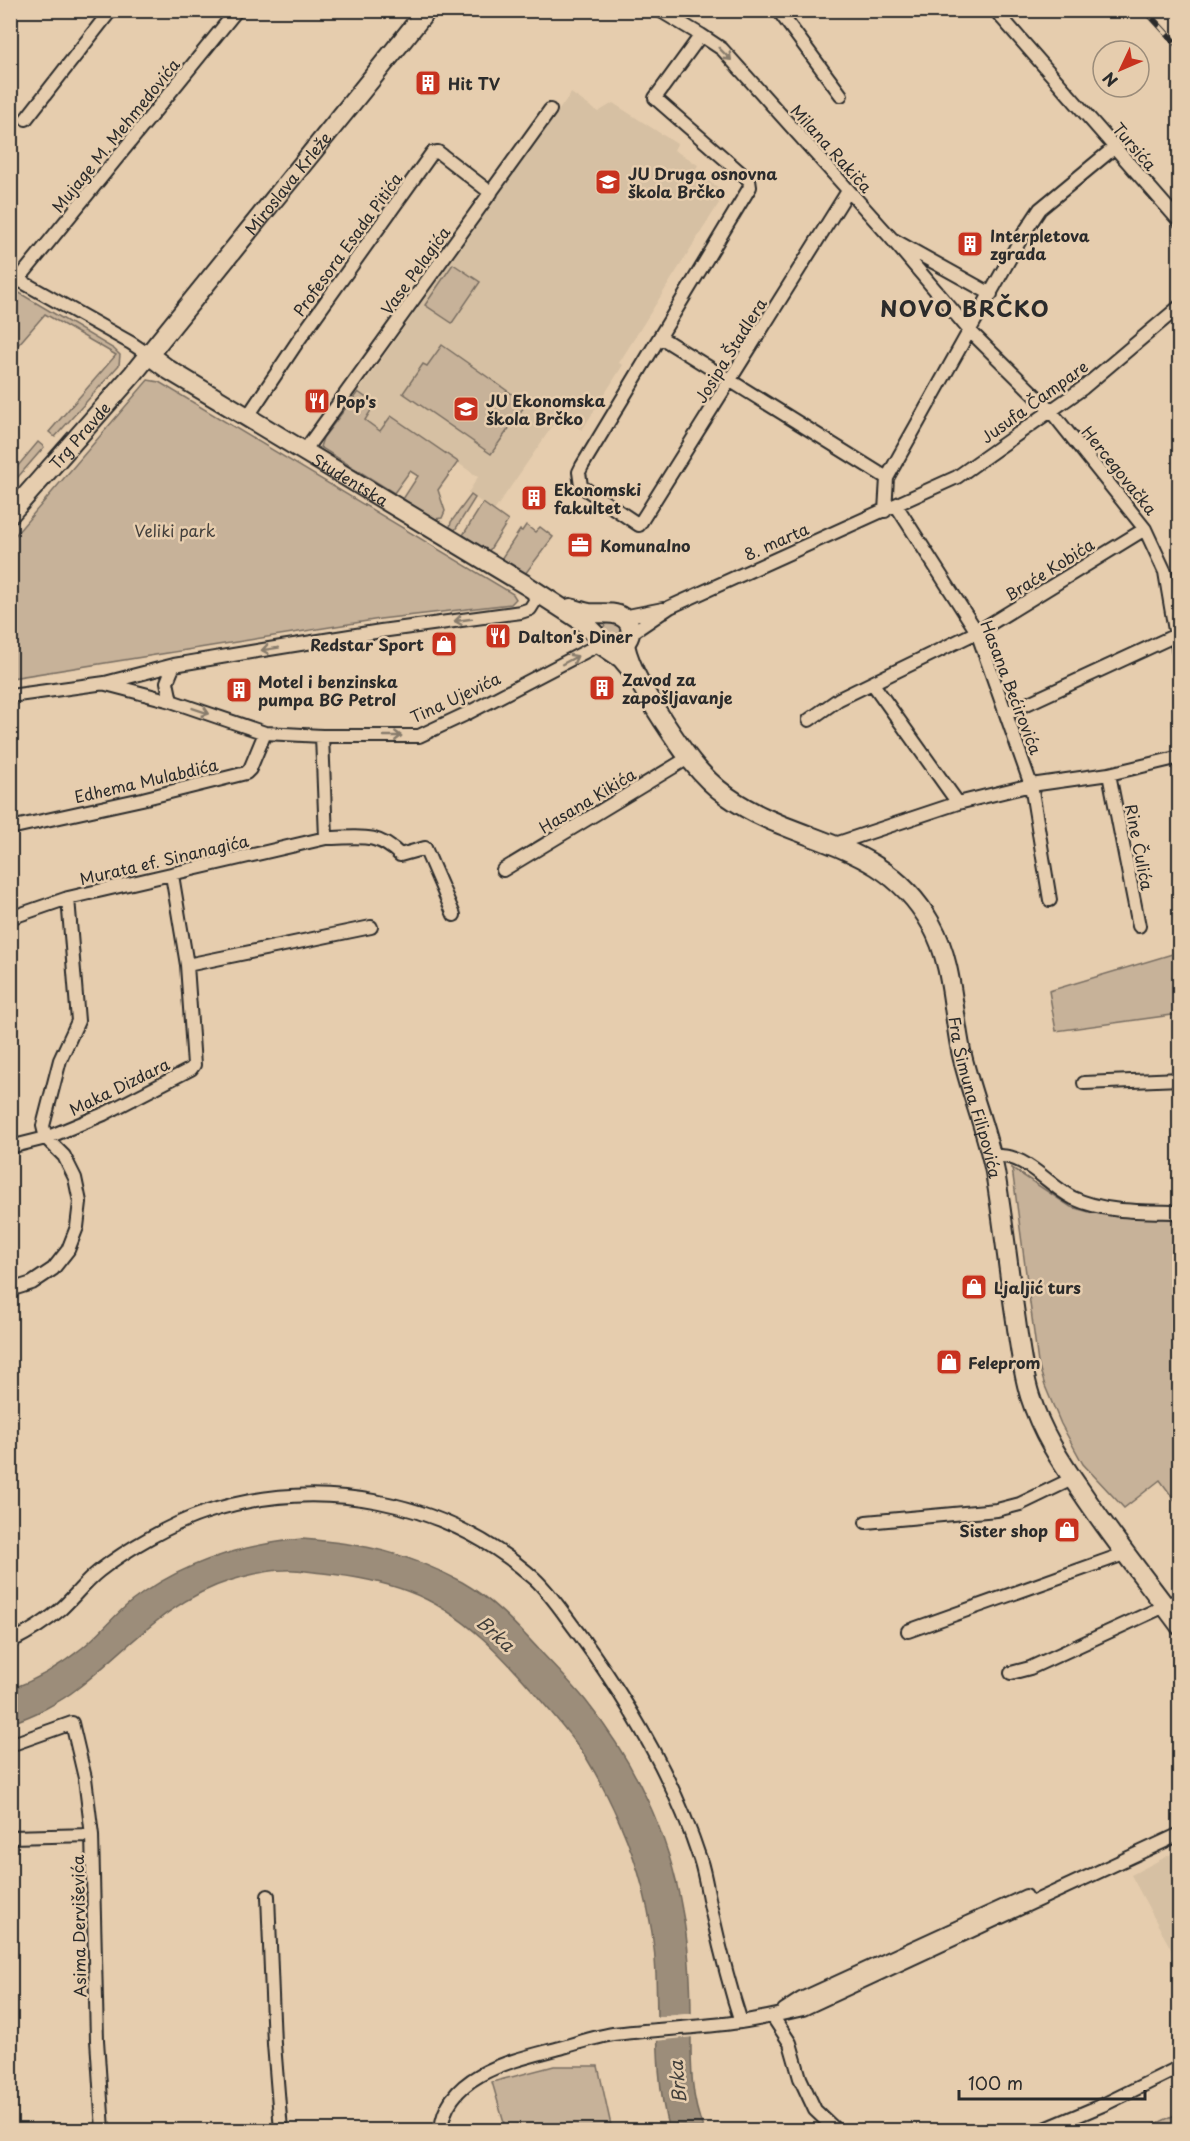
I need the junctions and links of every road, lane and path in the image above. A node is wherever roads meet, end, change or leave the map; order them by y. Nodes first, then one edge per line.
1 (111, 10) edge
2 (237, 10) edge
3 (427, 10) edge
4 (659, 10) edge
5 (778, 10) edge
6 (995, 10) edge
7 (701, 34) junction
8 (841, 95) dead end
9 (550, 110) dead end
10 (26, 119) dead end
11 (1115, 147) junction
12 (848, 191) junction
13 (491, 193) junction
14 (1179, 222) edge
15 (892, 239) junction
16 (14, 278) edge
17 (991, 294) junction
18 (1179, 306) edge
19 (970, 332) junction
20 (660, 337) junction
21 (148, 355) junction
22 (730, 381) junction
23 (1050, 410) junction
24 (248, 417) junction
25 (305, 450) junction
26 (887, 478) junction
27 (891, 508) junction
28 (10, 514) edge
29 (1145, 529) junction
30 (526, 585) junction
31 (670, 607) junction
32 (977, 632) junction
33 (613, 634) junction
34 (1176, 635) junction
35 (1179, 660) edge
36 (174, 666) junction
37 (105, 683) junction
38 (873, 684) junction
39 (10, 696) edge
40 (171, 701) junction
41 (1006, 713) junction
42 (809, 720) dead end
43 (265, 733) junction
44 (322, 736) junction
45 (1179, 757) edge
46 (688, 758) junction
47 (1109, 774) junction
48 (1031, 785) junction
49 (958, 803) junction
50 (10, 828) edge
51 (326, 838) junction
52 (835, 844) junction
53 (503, 870) dead end
54 (172, 875) junction
55 (68, 898) junction
56 (1050, 900) dead end
57 (454, 915) dead end
58 (10, 918) edge
59 (1139, 926) dead end
60 (372, 927) dead end
61 (187, 965) junction
62 (1179, 1079) edge
63 (1084, 1083) dead end
64 (46, 1138) junction
65 (10, 1147) edge
66 (992, 1157) junction
67 (1179, 1212) edge
68 (10, 1290) edge
69 (1072, 1479) junction
70 (866, 1522) dead end
71 (1125, 1554) junction
72 (1172, 1602) edge
73 (1179, 1626) edge
74 (908, 1631) dead end
75 (10, 1642) edge
76 (1011, 1673) dead end
77 (10, 1745) edge
78 (1179, 1826) edge
79 (1179, 1834) edge
80 (92, 1835) junction
81 (10, 1837) edge
82 (268, 1896) dead end
83 (773, 2017) junction
84 (741, 2022) junction
85 (1179, 2067) edge
86 (103, 2130) edge
87 (281, 2130) edge
88 (441, 2130) edge
89 (836, 2130) edge
90 (1043, 2130) edge

1 - 10 street
2 - 16 street, Mujage M. Mehmedovića
3 - 21 main road, Miroslava Krleže
4 - 7 street, Milana Rakiča
5 - 8 street
6 - 11 street, Tursića
7 -> 12 street, Milana Rakiča
7 - 20 street
9 - 13 street, Vase Pelagića
11 - 14 street, Tursića
11 - 17 street
12 - 15 street, Milana Rakiča
12 - 22 street, Josipa Štadlera
13 - 24 street, Profesora Esada Pitića
13 - 25 street, Vase Pelagića
15 - 17 street, Milana Rakiča
15 - 19 street, Hercegovačka
16 - 21 street
17 - 19 street
18 - 23 street, Jusufa Čampare
19 - 23 street, Hercegovačka
19 - 26 street
20 - 22 street
20 - 22 street, Josipa Štadlera
21 - 24 main road, Studentska
21 - 28 main road, Trg Pravde
22 - 26 street
23 - 27 street, Jusufa Čampare
23 - 29 street, Hercegovačka
24 - 25 main road, Studentska
25 - 30 main road, Studentska
26 - 27 street
27 - 31 street, 8. marta
27 - 32 street, Hasana Bećirovića
29 - 32 street, Braće Kobića
29 - 34 street, Hercegovačka
30 - 33 main road, Studentska
30 -> 36 street, Tina Ujevića
31 - 33 street
31 - 33 street
32 - 38 street, Braće Kobića
32 - 41 street, Hasana Bećirovića
44 -> 33 street, Tina Ujevića
33 - 46 main road, Fra Šimuna Filipovića
34 - 35 street, Hercegovačka
34 - 41 street
36 - 37 street, Tina Ujevića
36 - 40 street
37 - 39 street, Tina Ujevića
37 - 40 street, Tina Ujevića
38 - 42 street, Braće Kobića
38 - 49 street
40 -> 43 street, Tina Ujevića
41 - 48 street, Hasana Bećirovića
43 - 44 street, Tina Ujevića
43 - 50 street, Edhema Mulabdića
44 - 51 street
45 - 47 street
46 - 52 main road, Fra Šimuna Filipovića
46 - 53 street, Hasana Kikića
47 - 48 street
47 - 59 street, Rine Čulića
48 - 49 street
48 - 56 street, Hasana Bećirovića
49 - 52 street
51 - 54 street, Murata ef. Sinanagića
51 - 57 street, Murata ef. Sinanagića
52 - 66 main road, Fra Šimuna Filipovića
54 - 55 street, Murata ef. Sinanagića
54 - 61 street, Maka Dizdara
55 - 58 street, Murata ef. Sinanagića
55 - 64 street
60 - 61 street
61 - 64 street, Maka Dizdara
62 - 63 street
64 - 65 street, Maka Dizdara
64 - 68 street
66 - 67 street
66 - 69 main road, Fra Šimuna Filipovića
69 - 70 street
69 - 71 main road, Fra Šimuna Filipovića
71 - 72 main road, Fra Šimuna Filipovića
71 - 74 street
72 - 73 main road, Fra Šimuna Filipovića
72 - 76 street
75 - 84 street
77 - 80 street, Asima Derviševića
78 - 83 street
79 - 83 street
80 - 81 street
80 - 86 street, Asima Derviševića
82 - 87 street
83 - 84 street
83 - 89 street
84 - 88 street
85 - 90 street

